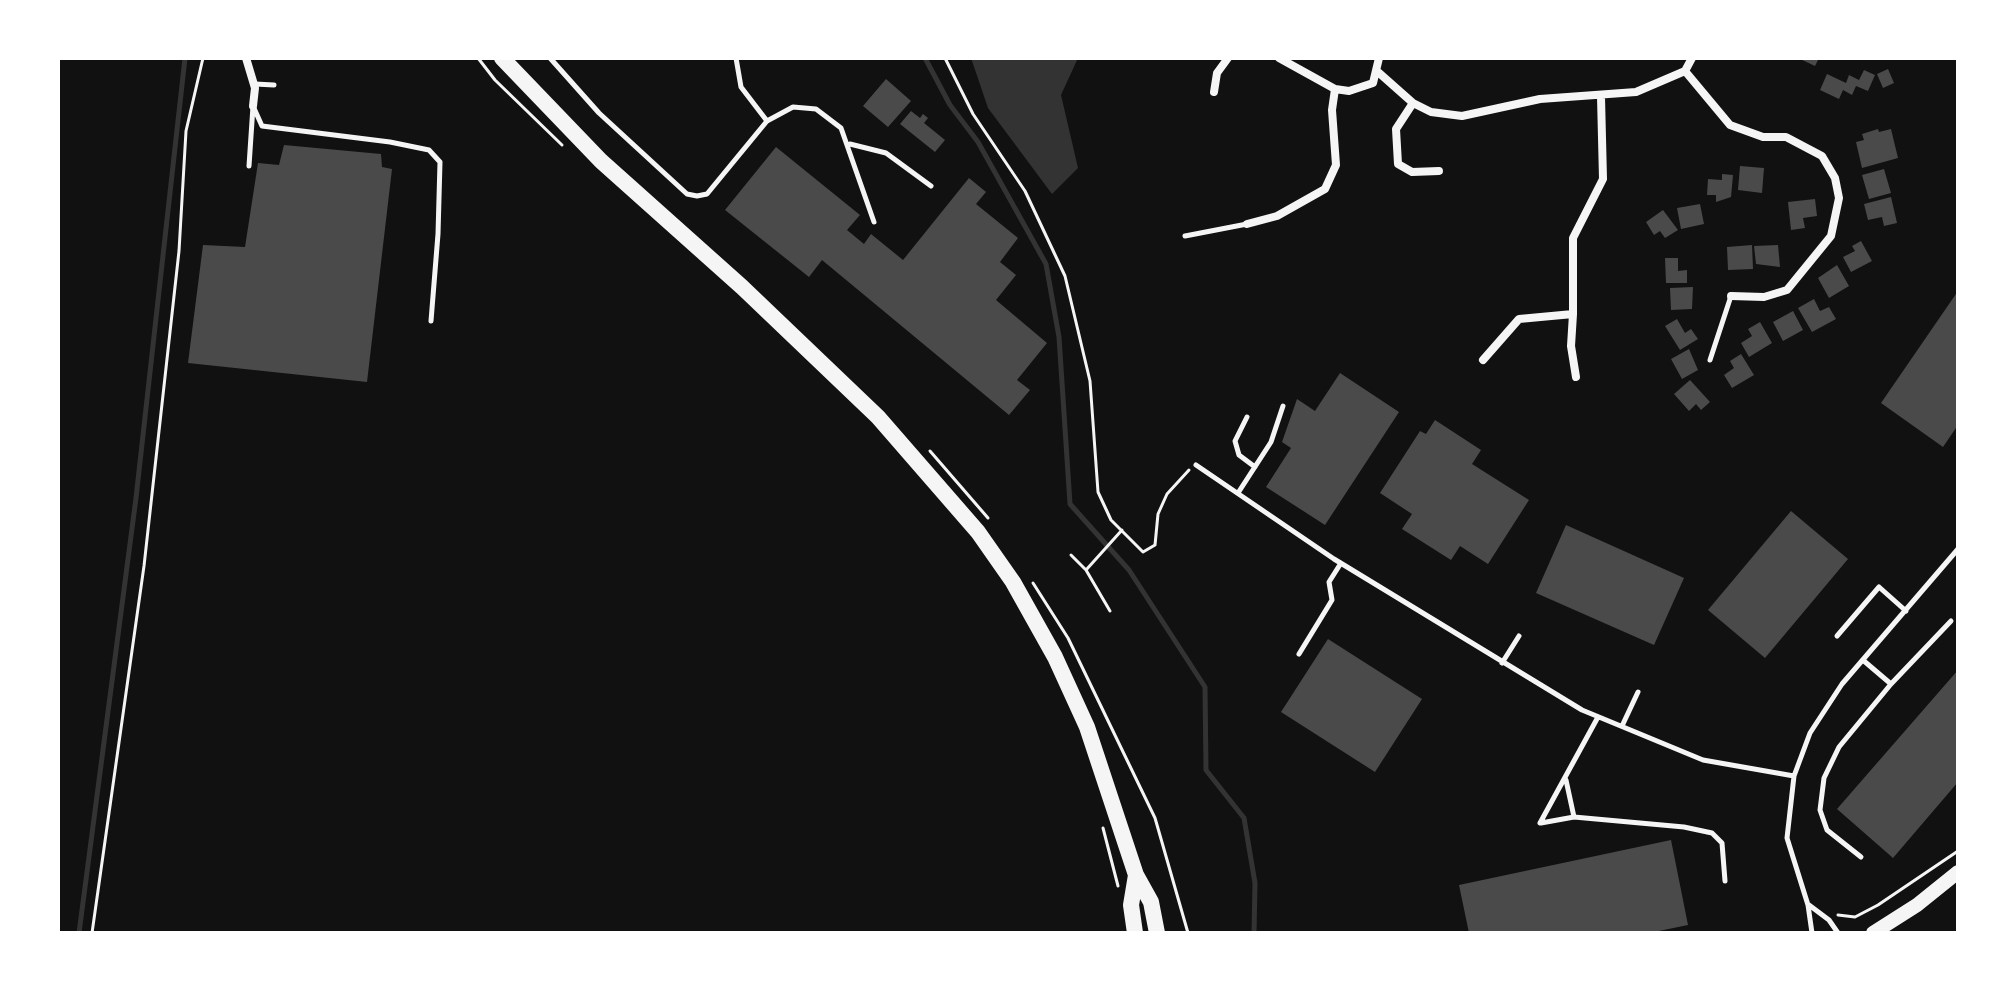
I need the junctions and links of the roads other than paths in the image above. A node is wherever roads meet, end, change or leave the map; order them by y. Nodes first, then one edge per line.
1 (246, 58) edge
2 (502, 58) edge
3 (550, 58) edge
4 (736, 58) edge
5 (1228, 58) edge
6 (1279, 58) edge
7 (1379, 58) edge
8 (1692, 58) edge
9 (1685, 71) junction
10 (1378, 72) junction
11 (254, 84) junction
12 (274, 85) dead end
13 (1335, 89) junction
14 (1214, 92) dead end
15 (1601, 97) junction
16 (1413, 103) junction
17 (253, 106) junction
18 (767, 121) junction
19 (849, 144) junction
20 (249, 166) dead end
21 (1439, 171) dead end
22 (931, 186) dead end
23 (874, 222) dead end
24 (1247, 224) joint
25 (1185, 236) dead end
26 (1731, 296) joint
27 (1573, 314) junction
28 (431, 321) dead end
29 (1483, 360) dead end
30 (1710, 360) dead end
31 (1576, 377) dead end
32 (1283, 406) dead end
33 (1247, 417) dead end
34 (1196, 465) road end
35 (1255, 467) junction
36 (1238, 493) junction
37 (1958, 549) edge
38 (1341, 563) junction
39 (1906, 611) junction
40 (1951, 621) dead end
41 (1519, 636) dead end
42 (1837, 636) dead end
43 (1299, 654) dead end
44 (1864, 661) junction
45 (1502, 663) junction
46 (1891, 684) junction
47 (1638, 692) dead end
48 (1598, 717) junction
49 (1622, 726) junction
50 (1794, 776) junction
51 (1566, 780) junction
52 (1574, 817) junction
53 (1861, 857) dead end
54 (1958, 872) edge
55 (1136, 875) junction
56 (1725, 881) dead end
57 (1808, 905) junction
58 (1135, 933) edge
59 (1157, 933) edge
60 (1812, 933) edge
61 (1838, 933) edge
62 (1873, 933) edge

1 - 11 street
2 - 55 highway
3 - 18 lane
4 - 18 lane
5 - 14 street
6 - 13 street
7 - 10 street
8 - 9 street
9 - 15 street
9 - 26 street
10 - 13 street
10 - 16 street
11 - 12 lane
11 - 17 street
13 - 24 street
15 - 16 street
15 - 27 street
16 - 21 street
17 - 20 lane
17 - 28 lane
18 - 19 lane
19 - 22 lane
19 - 23 lane
24 - 25 lane
26 - 30 lane
27 - 29 street
27 - 31 street
32 - 35 lane
33 - 35 lane
34 - 36 lane
35 - 36 lane
36 - 38 lane
37 - 39 lane
38 - 43 lane
38 - 45 lane
39 - 42 lane
39 - 44 lane
40 - 46 lane
41 - 45 lane
44 - 46 lane
44 - 50 lane
45 - 48 lane
46 - 53 lane
47 - 49 lane
48 - 49 lane
48 - 51 lane
49 - 50 lane
50 - 57 lane
51 - 52 lane
51 - 52 lane
52 - 56 lane
54 - 62 main road
55 - 58 highway
55 - 59 highway
57 - 60 lane
57 - 61 lane

